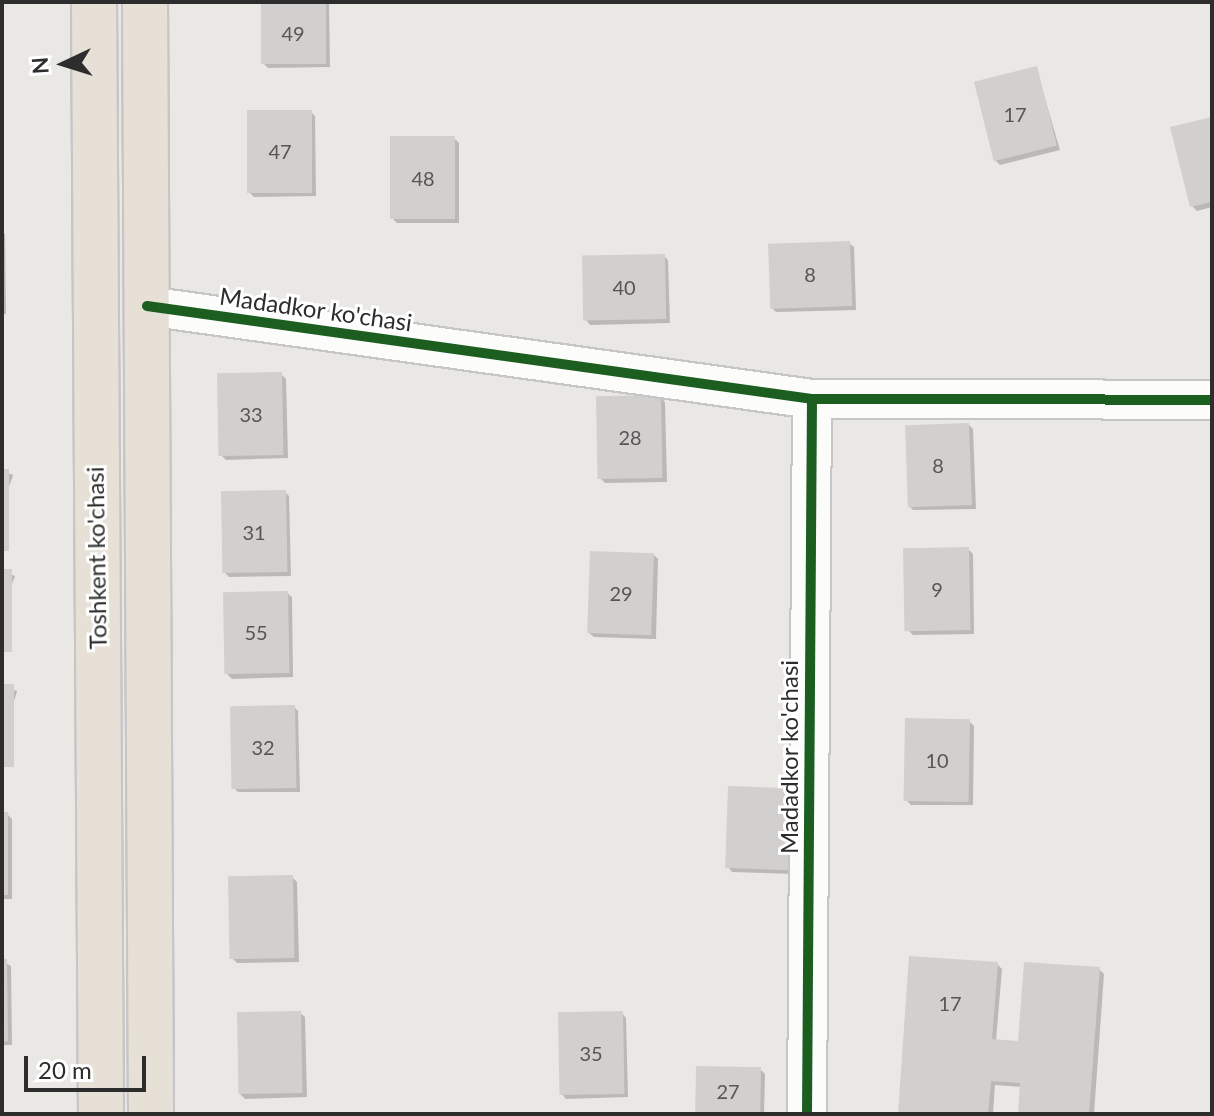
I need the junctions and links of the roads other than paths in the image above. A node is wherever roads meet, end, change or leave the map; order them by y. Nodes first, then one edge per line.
1 (94, 2) edge
2 (145, 2) edge
3 (147, 306) junction
4 (812, 399) junction
5 (1212, 400) edge
6 (101, 1114) edge
7 (151, 1114) edge
8 (807, 1114) edge

1 - 6 highway, Toshkent ko'chasi
2 - 3 highway
3 - 4 street, Madadkor ko'chasi
3 - 7 highway
4 - 5 street, Madadkor ko'chasi
4 - 8 street, Madadkor ko'chasi

